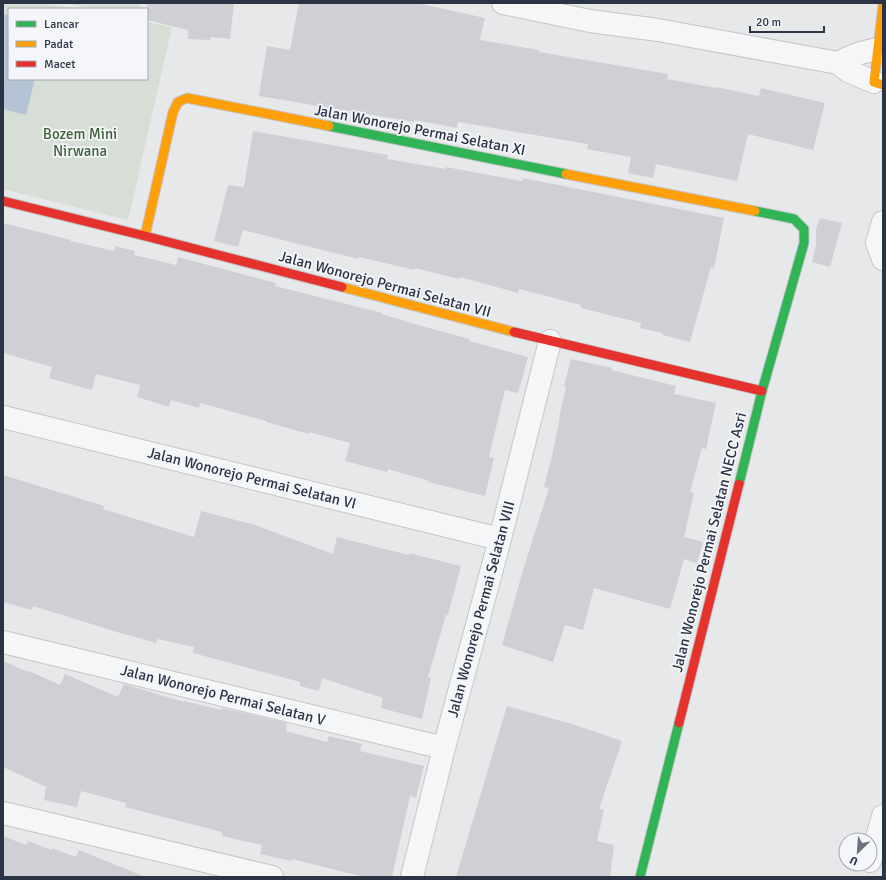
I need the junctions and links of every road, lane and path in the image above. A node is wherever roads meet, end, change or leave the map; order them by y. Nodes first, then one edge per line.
1 (503, 3) edge
2 (883, 5) edge
3 (881, 50) edge
4 (838, 63) junction
5 (878, 84) edge
6 (3, 201) edge
7 (794, 219) joint
8 (883, 222) edge
9 (145, 236) junction
10 (883, 259) edge
11 (550, 341) junction
12 (762, 391) junction
13 (3, 417) edge
14 (500, 539) junction
15 (3, 642) edge
16 (444, 748) junction
17 (3, 813) edge
18 (883, 816) edge
19 (878, 838) edge
20 (272, 877) edge
21 (412, 877) edge
22 (640, 877) edge

1 - 4 street
2 - 3 street
3 - 4 street
3 - 5 street
4 - 5 street
6 - 9 street, Jalan Wonorejo Permai Selatan VII
7 - 9 street, Jalan Wonorejo Permai Selatan XI
7 - 12 street, Jalan Wonorejo Permai Selatan NECC Asri
8 - 10 street
9 - 11 street, Jalan Wonorejo Permai Selatan VII
11 - 12 street, Jalan Wonorejo Permai Selatan VII
11 - 14 street, Jalan Wonorejo Permai Selatan VIII
12 - 22 street, Jalan Wonorejo Permai Selatan NECC Asri
13 - 14 street, Jalan Wonorejo Permai Selatan VI
14 - 16 street, Jalan Wonorejo Permai Selatan VIII
15 - 16 street, Jalan Wonorejo Permai Selatan V
16 - 21 street, Jalan Wonorejo Permai Selatan VIII
17 - 20 street
18 - 19 street

